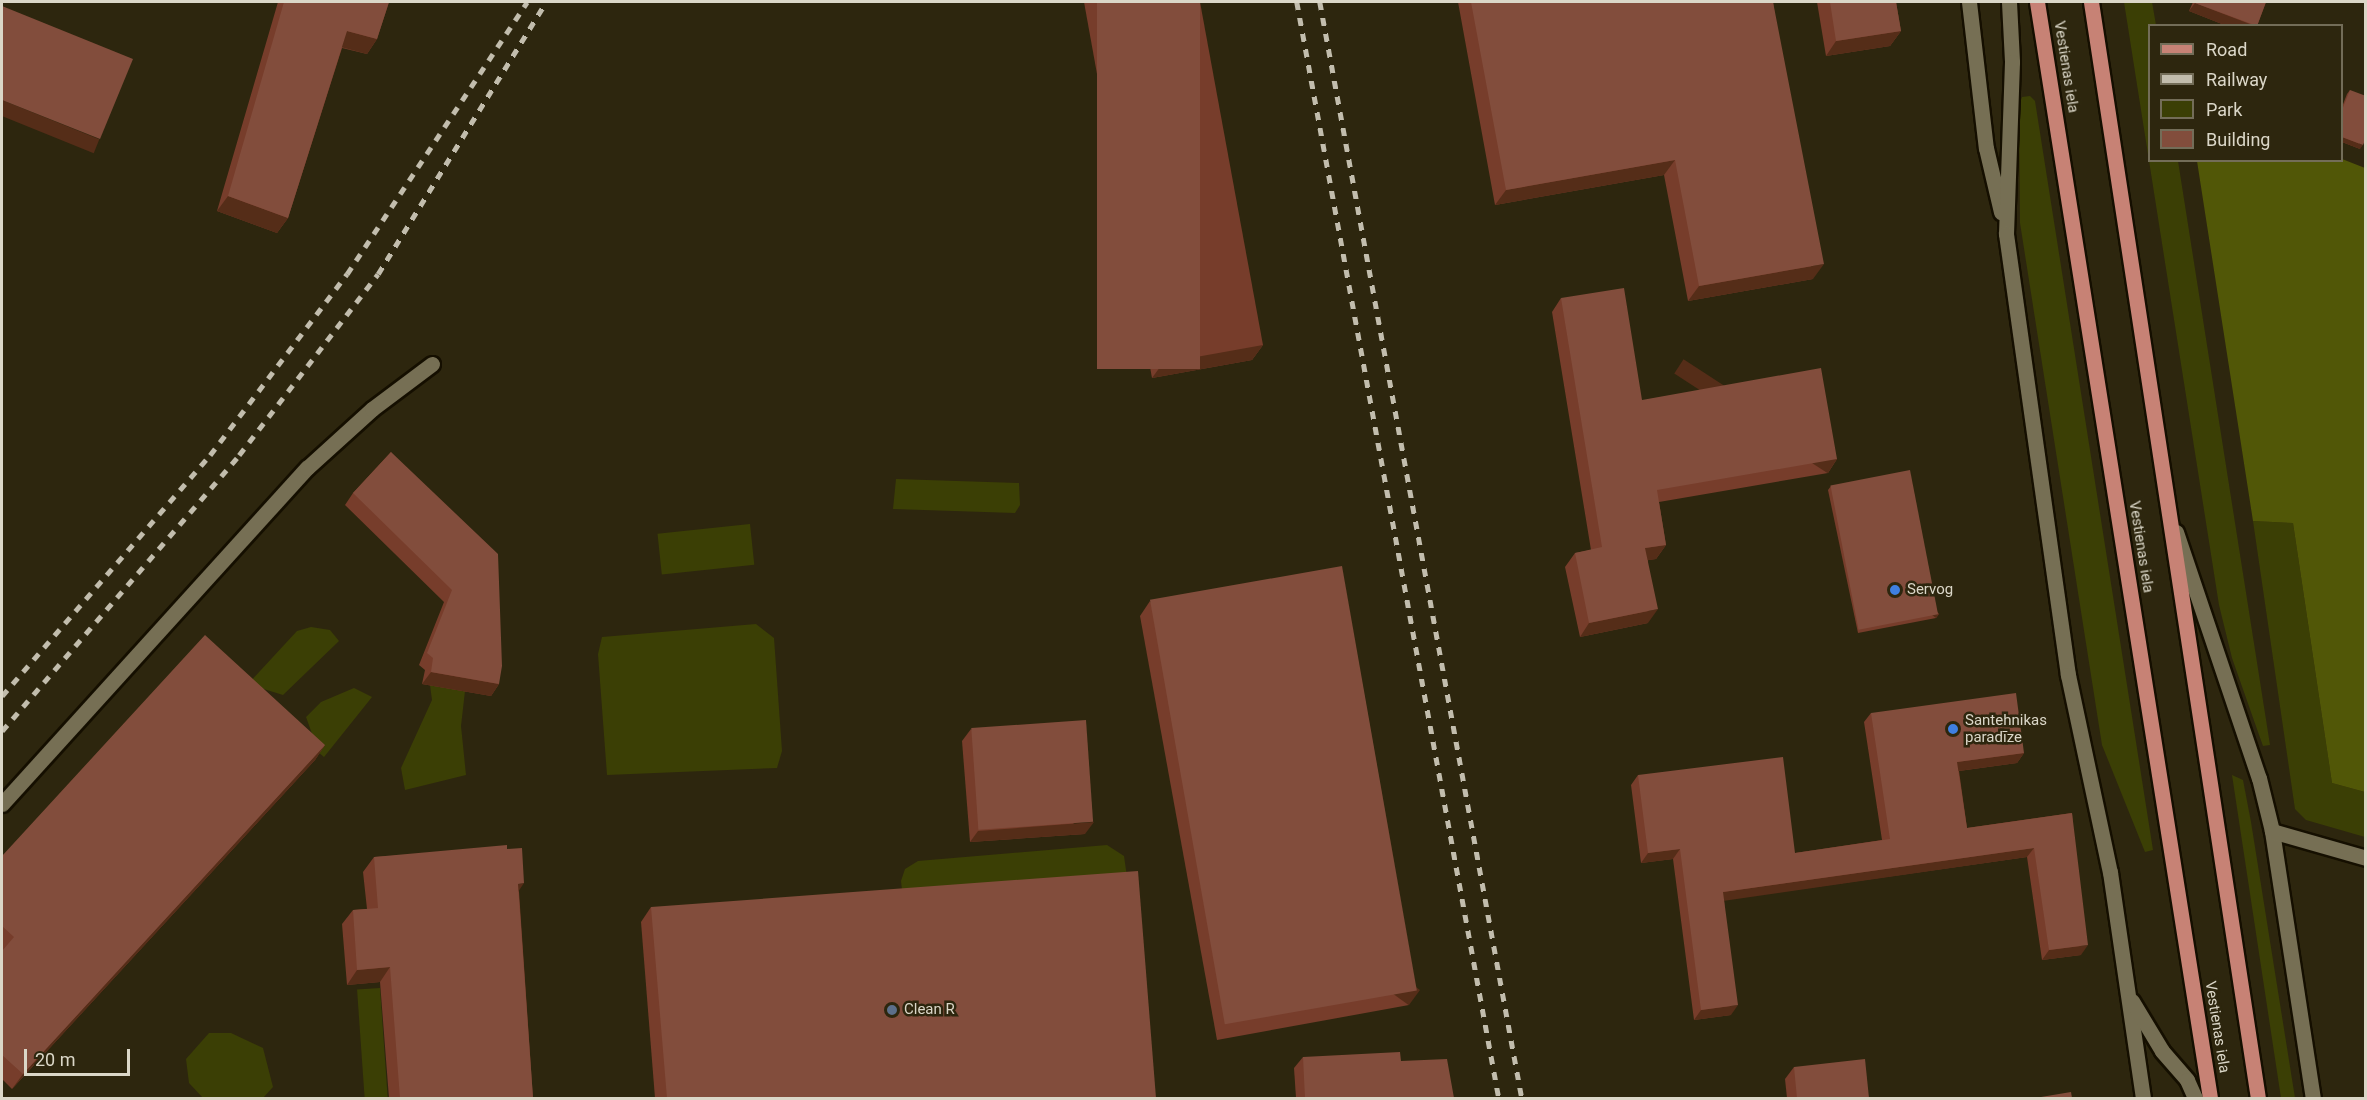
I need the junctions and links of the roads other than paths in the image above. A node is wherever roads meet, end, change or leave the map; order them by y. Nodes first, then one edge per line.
1 (1969, 2) edge
2 (2009, 2) edge
3 (2037, 2) edge
4 (2091, 2) edge
5 (2006, 234) junction
6 (432, 364) dead end
7 (2164, 496) junction
8 (2, 804) edge
9 (2272, 831) junction
10 (2366, 858) edge
11 (2129, 996) junction
12 (2143, 1098) edge
13 (2195, 1098) edge
14 (2210, 1098) edge
15 (2258, 1098) edge
16 (2313, 1098) edge

1 - 5 street
2 - 5 street
3 - 14 main road, Vestienas iela
4 - 7 main road, Vestienas iela
5 - 11 street
6 - 8 street
7 - 9 street
7 - 15 main road, Vestienas iela
9 - 10 street
9 - 16 street
11 - 12 street
11 - 13 street

